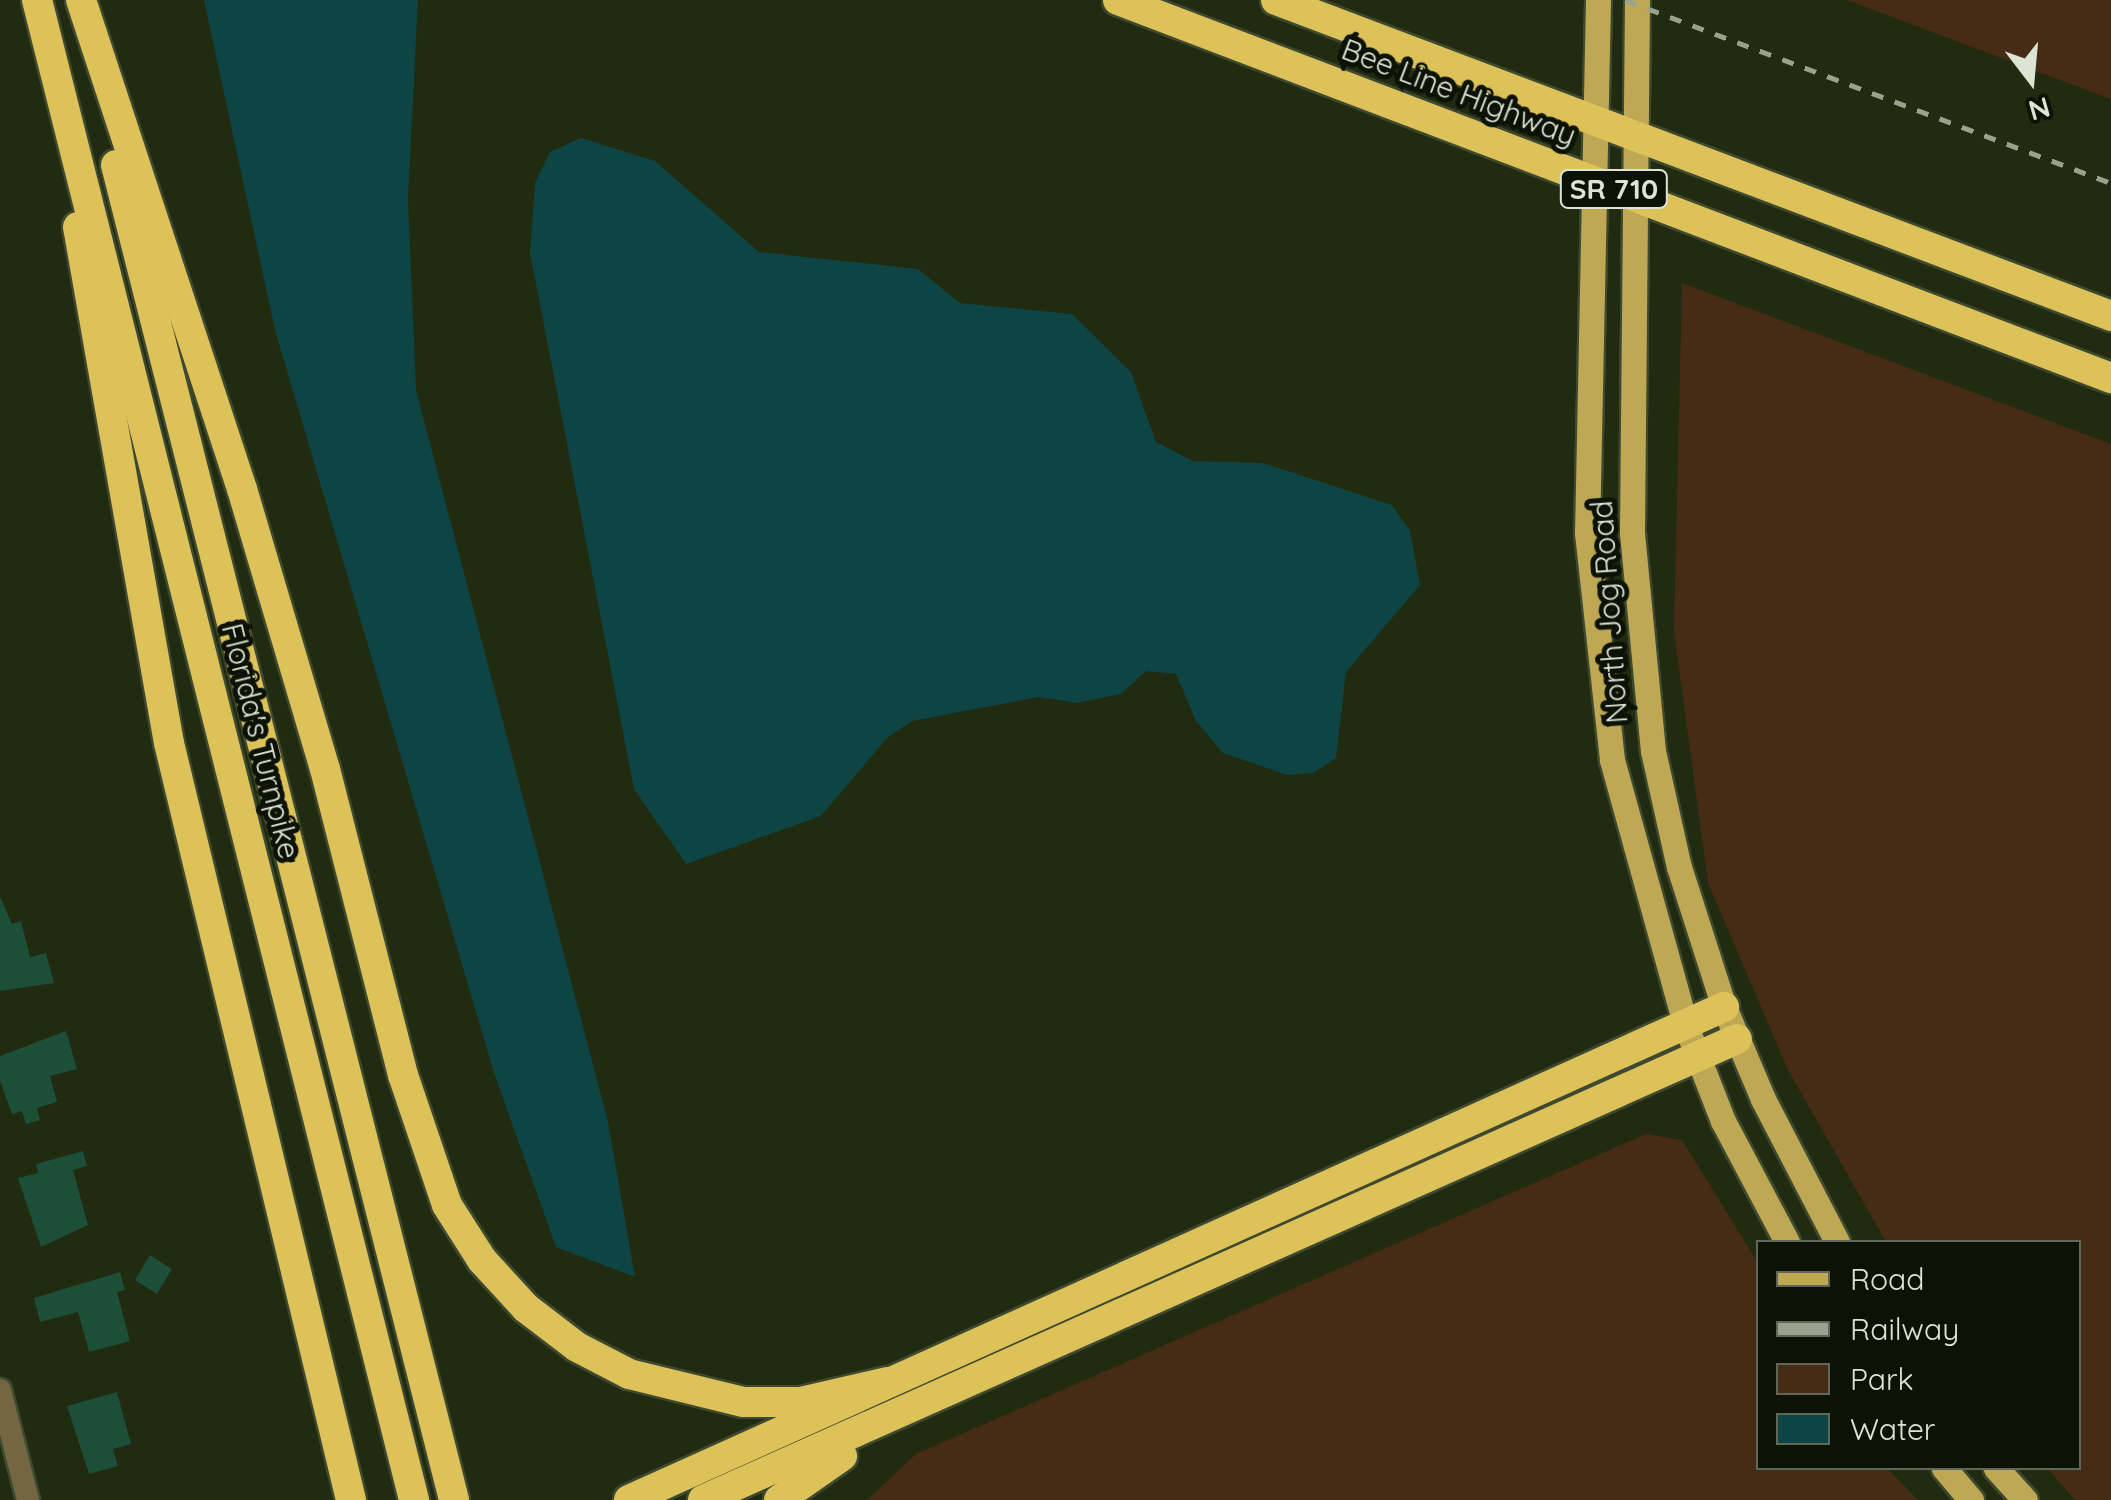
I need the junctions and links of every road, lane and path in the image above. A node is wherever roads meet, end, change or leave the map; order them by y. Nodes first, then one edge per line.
1 (81, 0) edge
2 (1118, 0) edge
3 (1276, 0) edge
4 (1598, 0) edge
5 (1637, 0) edge
6 (38, 6) edge
7 (1598, 123) junction
8 (1632, 136) junction
9 (1594, 181) junction
10 (1633, 197) junction
11 (2111, 316) edge
12 (2111, 378) edge
13 (1724, 1007) junction
14 (1685, 1024) junction
15 (1737, 1039) junction
16 (1698, 1057) junction
17 (1316, 1191) junction
18 (1330, 1223) junction
19 (1787, 1240) edge
20 (1837, 1240) edge
21 (886, 1382) junction
22 (0, 1390) edge
23 (907, 1413) junction
24 (1946, 1470) edge
25 (1998, 1470) edge
26 (28, 1500) edge
27 (352, 1500) edge
28 (414, 1500) edge
29 (454, 1500) edge
30 (629, 1500) edge
31 (703, 1500) edge
32 (779, 1500) edge
33 (1971, 1500) edge
34 (2025, 1500) edge

1 - 21 highway
1 - 29 highway, Florida's Turnpike
2 - 9 highway, Bee Line Highway / SR 710
3 - 7 highway, Bee Line Highway / SR 710
4 - 7 main road, North Jog Road
5 - 8 main road, North Jog Road
6 - 27 highway
6 - 28 highway, Florida's Turnpike
7 - 8 highway, Bee Line Highway / SR 710
7 - 9 main road, North Jog Road
8 - 10 main road, North Jog Road
8 - 11 highway, Bee Line Highway / SR 710
9 - 10 highway, Bee Line Highway / SR 710
9 - 14 main road, North Jog Road
10 - 12 highway, Bee Line Highway / SR 710
10 - 13 main road, North Jog Road
13 - 14 highway
13 - 15 main road, North Jog Road
14 - 16 main road, North Jog Road
14 - 17 highway
15 - 16 highway
15 - 20 main road, North Jog Road
16 - 18 highway
16 - 19 main road, North Jog Road
17 - 18 street
17 - 21 highway
18 - 23 highway
21 - 30 highway
22 - 26 street
23 - 31 highway
23 - 32 highway
24 - 33 main road
25 - 34 main road

